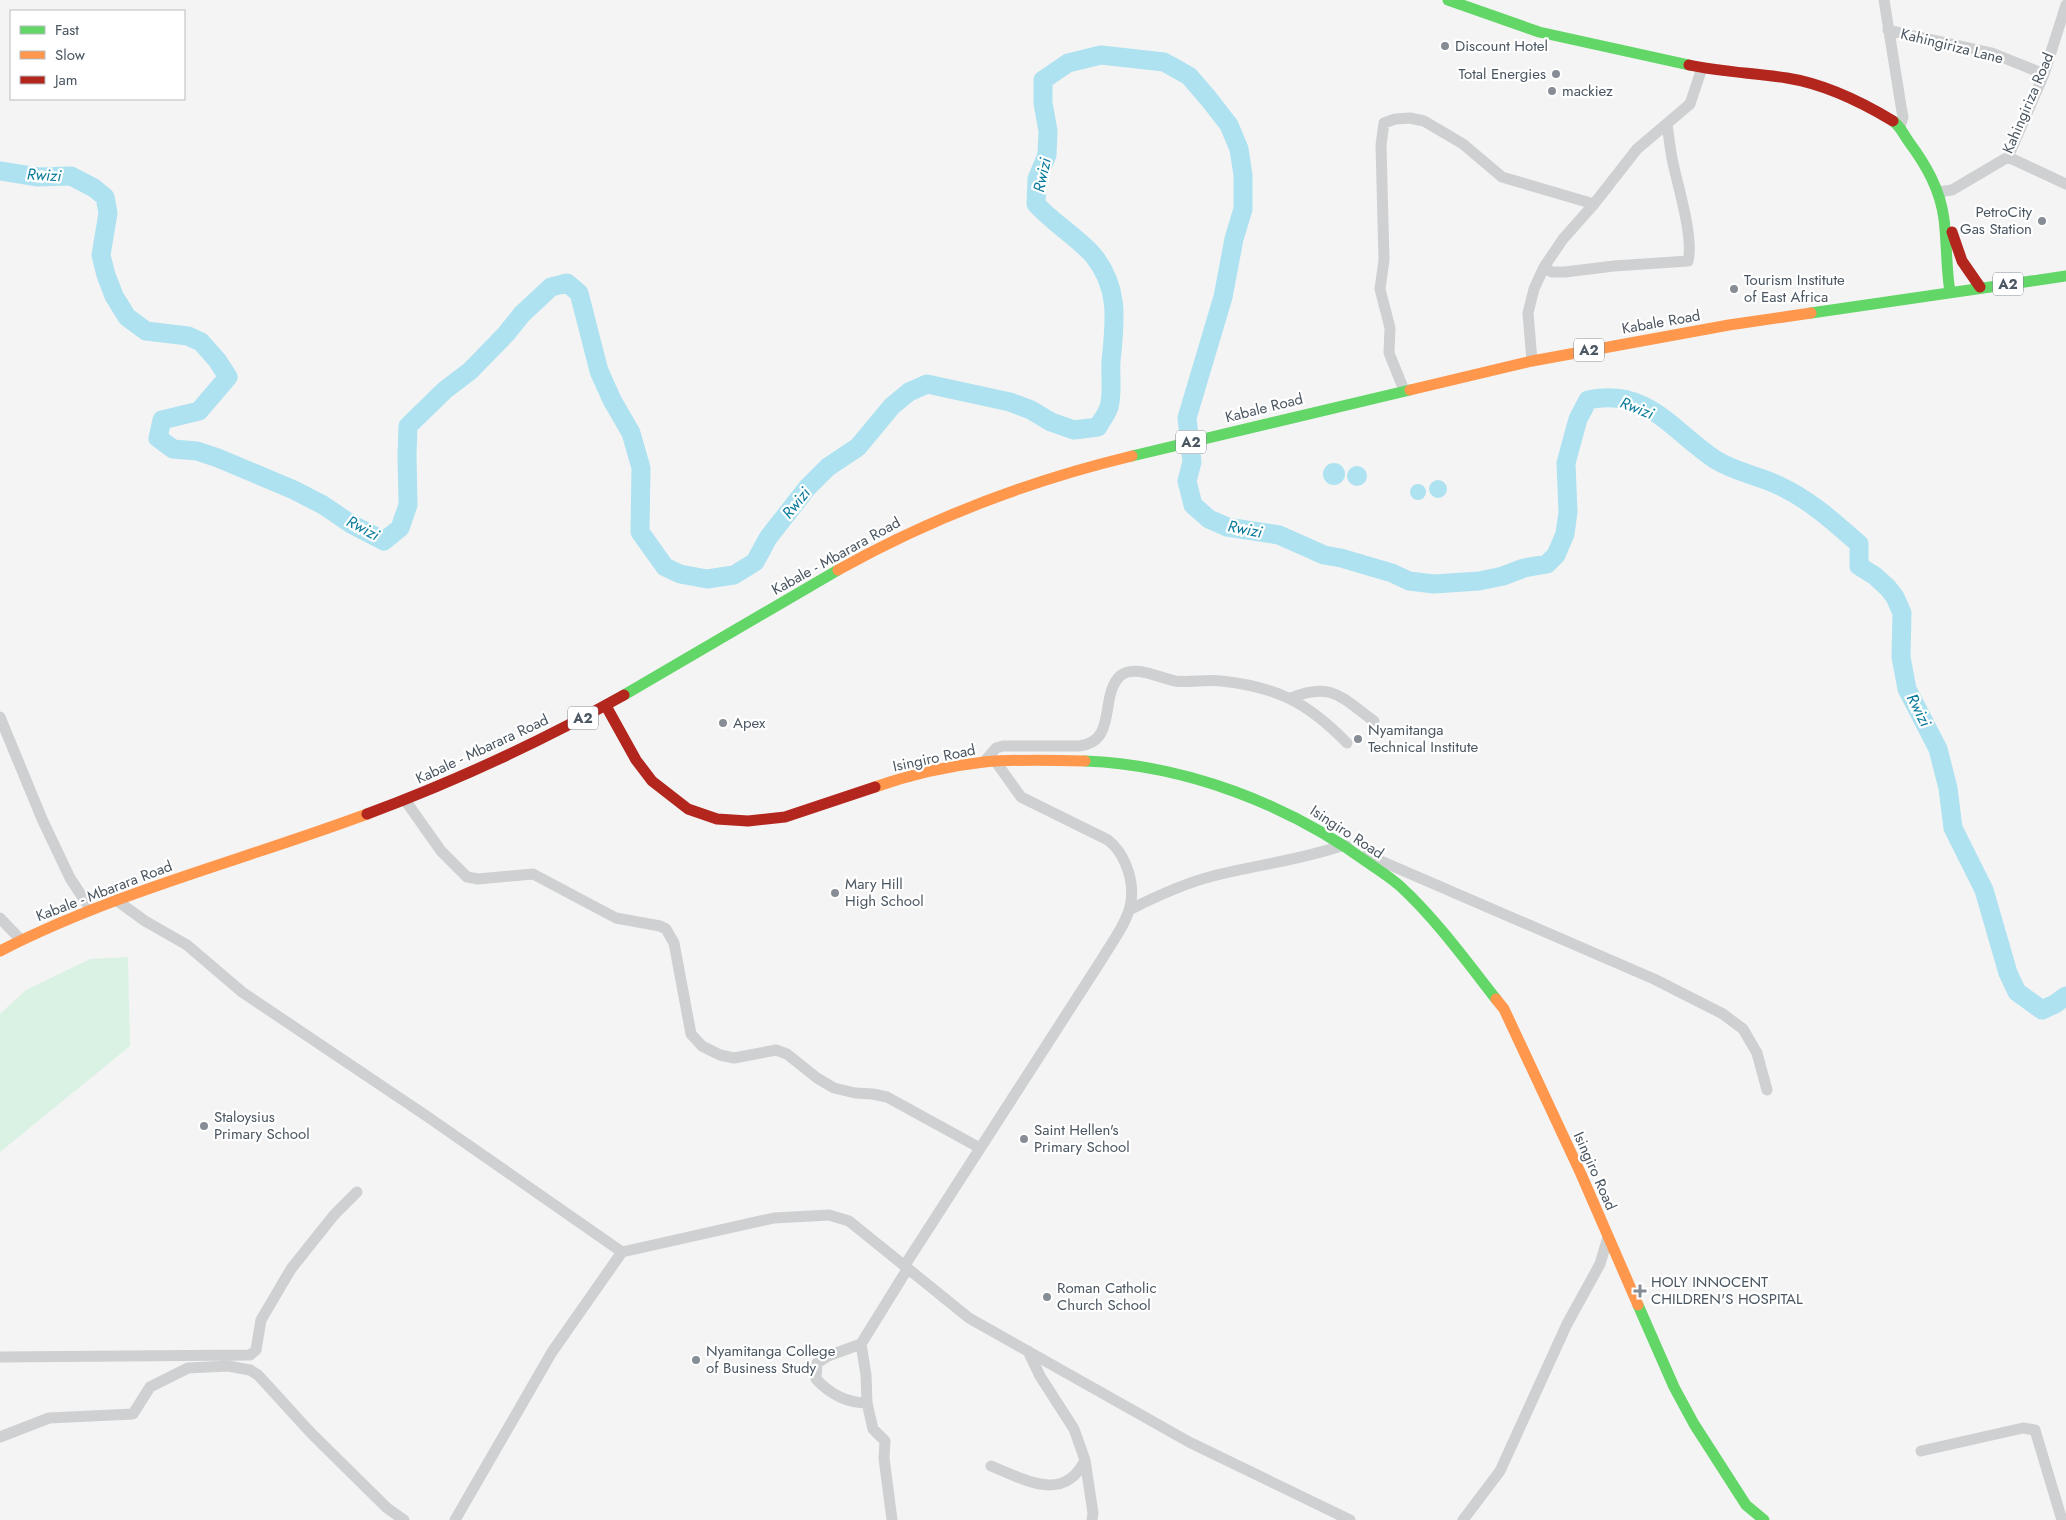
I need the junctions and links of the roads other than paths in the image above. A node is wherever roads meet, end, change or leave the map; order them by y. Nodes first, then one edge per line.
1 (1448, 0) edge
2 (1884, 0) edge
3 (2066, 5) edge
4 (1888, 30) junction
5 (1702, 68) junction
6 (2044, 74) junction
7 (1901, 121) junction
8 (1666, 124) junction
9 (2008, 157) junction
10 (2066, 184) edge
11 (1941, 192) junction
12 (1594, 204) junction
13 (1946, 253) junction
14 (1544, 267) junction
15 (2066, 276) edge
16 (1980, 288) junction
17 (1950, 292) junction
18 (1919, 296) junction
19 (1532, 361) junction
20 (1404, 390) junction
21 (1149, 452) joint
22 (1291, 698) junction
23 (606, 706) junction
24 (0, 717) edge
25 (1374, 721) dead end
26 (1347, 743) dead end
27 (984, 762) junction
28 (996, 762) junction
29 (405, 800) junction
30 (1344, 846) junction
31 (116, 900) junction
32 (1131, 908) junction
33 (91, 910) junction
34 (0, 918) edge
35 (21, 940) junction
36 (0, 951) edge
37 (1767, 1090) dead end
38 (980, 1148) junction
39 (358, 1192) dead end
40 (1608, 1237) junction
41 (622, 1252) junction
42 (906, 1267) junction
43 (862, 1344) junction
44 (1028, 1351) junction
45 (0, 1357) edge
46 (867, 1403) junction
47 (0, 1437) edge
48 (1921, 1451) dead end
49 (1085, 1460) junction
50 (992, 1466) dead end
51 (404, 1520) edge
52 (454, 1520) edge
53 (892, 1520) edge
54 (1092, 1520) edge
55 (1350, 1520) edge
56 (1463, 1520) edge
57 (1764, 1520) edge
58 (2062, 1520) edge

1 - 5 main road
2 - 4 street
3 - 6 street, Kahingiriza Road
4 - 6 street, Kahingiriza Lane
4 - 7 street
5 - 7 main road
5 - 8 street
6 - 9 street, Kahingiriza Road
7 - 11 main road
8 - 12 street
8 - 14 street
9 - 10 street
9 - 11 street, Kahingiriza Road
11 - 13 main road
11 - 16 main road
12 - 14 street
12 - 20 street
13 - 17 main road
13 - 18 main road
14 - 19 street
15 - 16 main road, Kabale Road / A2
16 - 17 main road, Kabale Road / A2
17 - 18 main road, Kabale Road / A2
18 - 19 main road, Kabale Road / A2
19 - 20 main road, Kabale Road / A2
20 - 21 main road, Kabale Road / A2
21 - 23 main road, Kabale - Mbarara Road / A2
22 - 25 street
22 - 26 street
22 - 27 street
23 - 27 main road, Isingiro Road
23 - 29 main road, Kabale - Mbarara Road / A2
24 - 33 street
27 - 28 main road, Isingiro Road
28 - 30 main road, Isingiro Road
28 - 32 street
29 - 31 main road, Kabale - Mbarara Road / A2
29 - 38 street
30 - 32 street
30 - 37 street
30 - 40 main road, Isingiro Road
31 - 33 main road, Kabale - Mbarara Road / A2
31 - 41 street
32 - 38 street
33 - 35 main road, Kabale - Mbarara Road / A2
34 - 35 street
35 - 36 main road, Kabale - Mbarara Road / A2
38 - 42 street
39 - 45 street
40 - 56 street
40 - 57 main road, Isingiro Road
41 - 42 street
41 - 52 street
42 - 43 street
42 - 44 street
43 - 46 street
43 - 46 street
44 - 49 street
44 - 55 street
46 - 53 street
47 - 51 street
48 - 58 street
49 - 50 street
49 - 54 street

